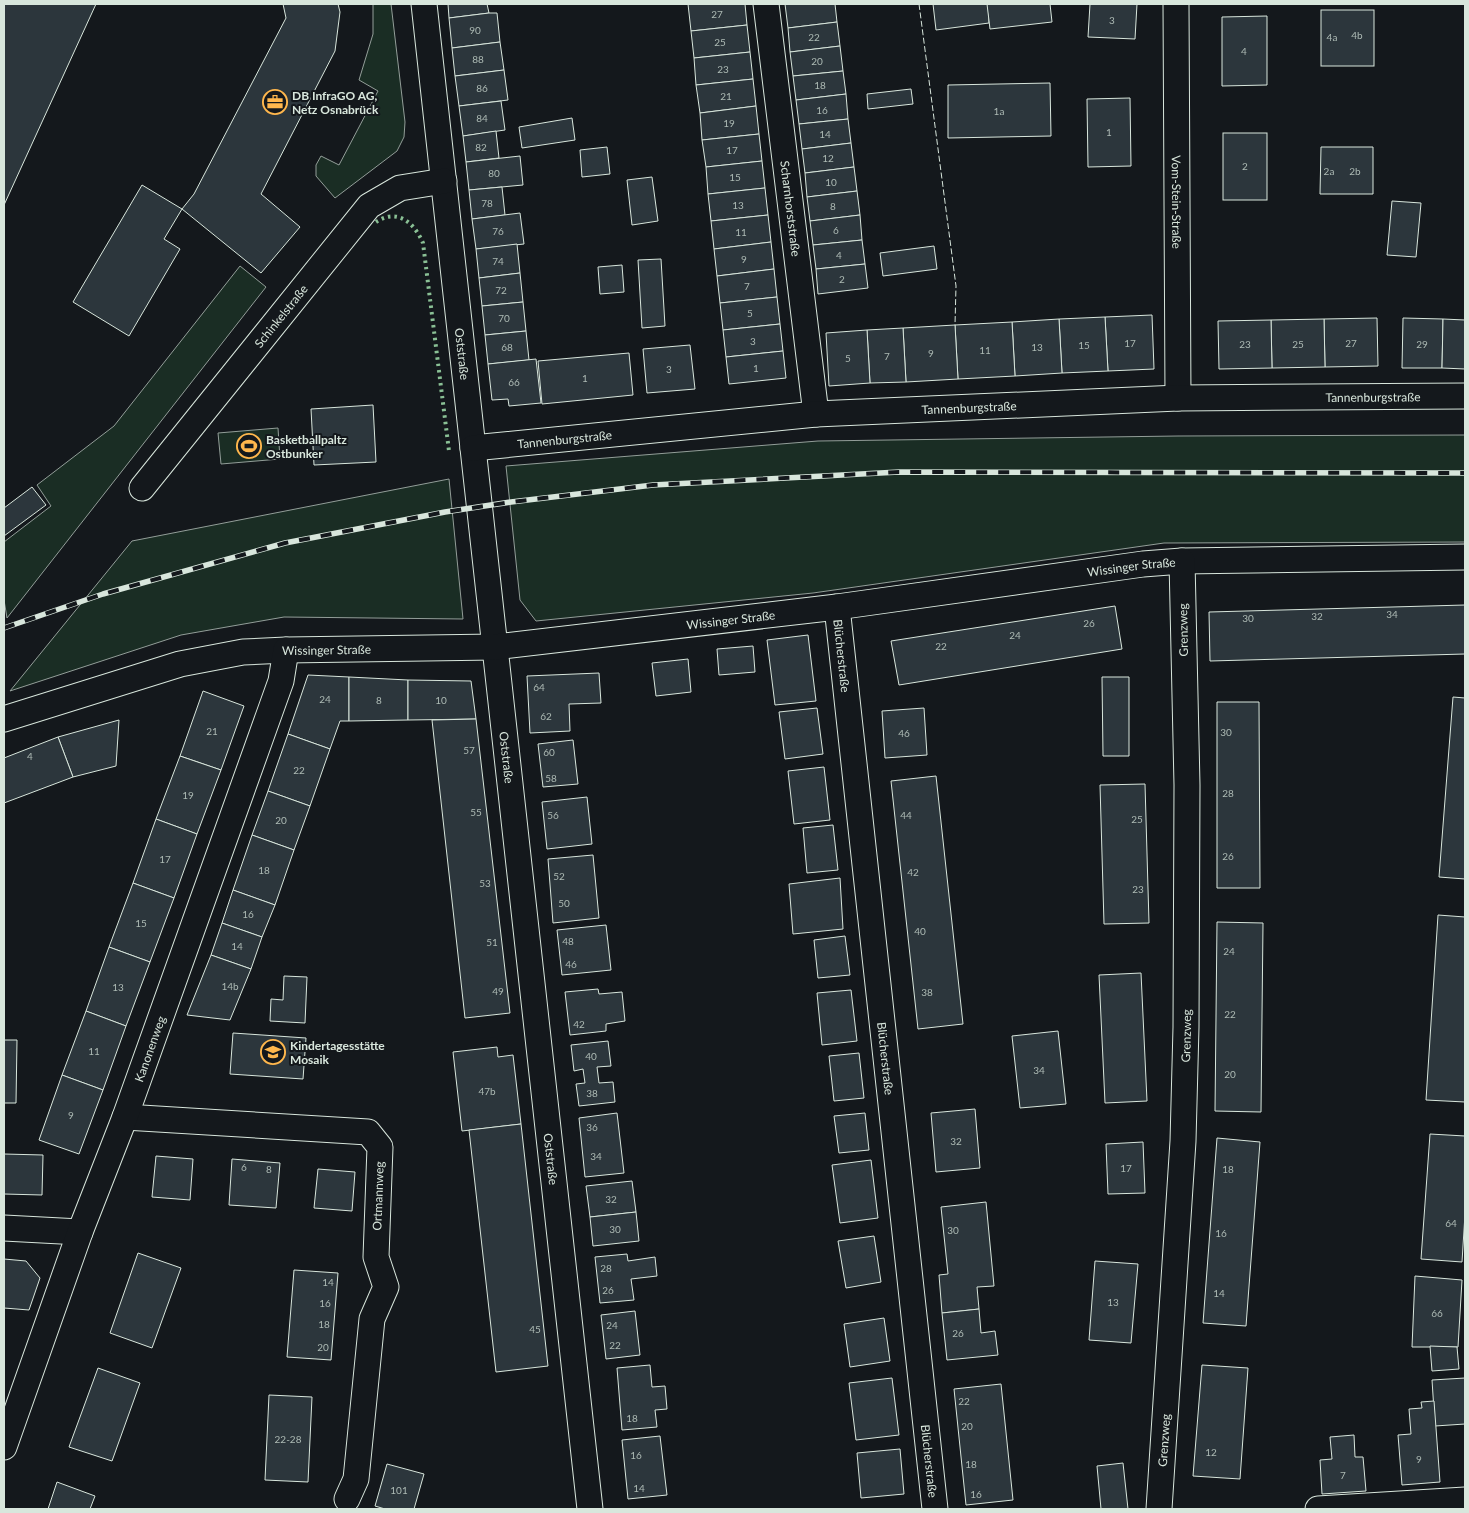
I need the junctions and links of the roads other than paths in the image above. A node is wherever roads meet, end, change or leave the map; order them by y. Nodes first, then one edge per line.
1 (424, 4) edge
2 (766, 4) edge
3 (1176, 4) edge
4 (444, 181) junction
5 (1465, 396) edge
6 (1178, 398) junction
7 (816, 414) junction
8 (473, 448) junction
9 (142, 488) dead end
10 (1465, 557) edge
11 (1182, 561) junction
12 (837, 607) junction
13 (495, 647) junction
14 (286, 650) junction
15 (4, 719) edge
16 (125, 1117) junction
17 (4, 1228) edge
18 (80, 1232) junction
19 (4, 1447) edge
20 (347, 1499) dead end
21 (1465, 1500) edge
22 (1367, 1508) edge
23 (590, 1509) edge
24 (935, 1509) edge
25 (1159, 1509) edge
26 (1318, 1509) edge

1 - 4 street, Oststraße
2 - 7 street, Scharnhorststraße
3 - 6 street, Vom-Stein-Straße
4 - 8 street, Oststraße
4 - 9 street, Schinkelstraße
5 - 6 street, Tannenburgstraße
6 - 7 street, Tannenburgstraße
7 - 8 street, Tannenburgstraße
8 - 13 street, Oststraße
10 - 11 street, Wissinger Straße
11 - 12 street, Wissinger Straße
11 - 25 street, Grenzweg
12 - 13 street, Wissinger Straße
12 - 24 street, Blücherstraße
13 - 14 street, Wissinger Straße
13 - 23 street, Oststraße
14 - 15 street, Wissinger Straße
14 - 16 street, Kanonenweg
16 - 18 street, Kanonenweg
16 - 20 street, Ortmannweg
17 - 18 street
18 - 19 street, Kanonenweg
21 - 22 street
22 - 26 street

